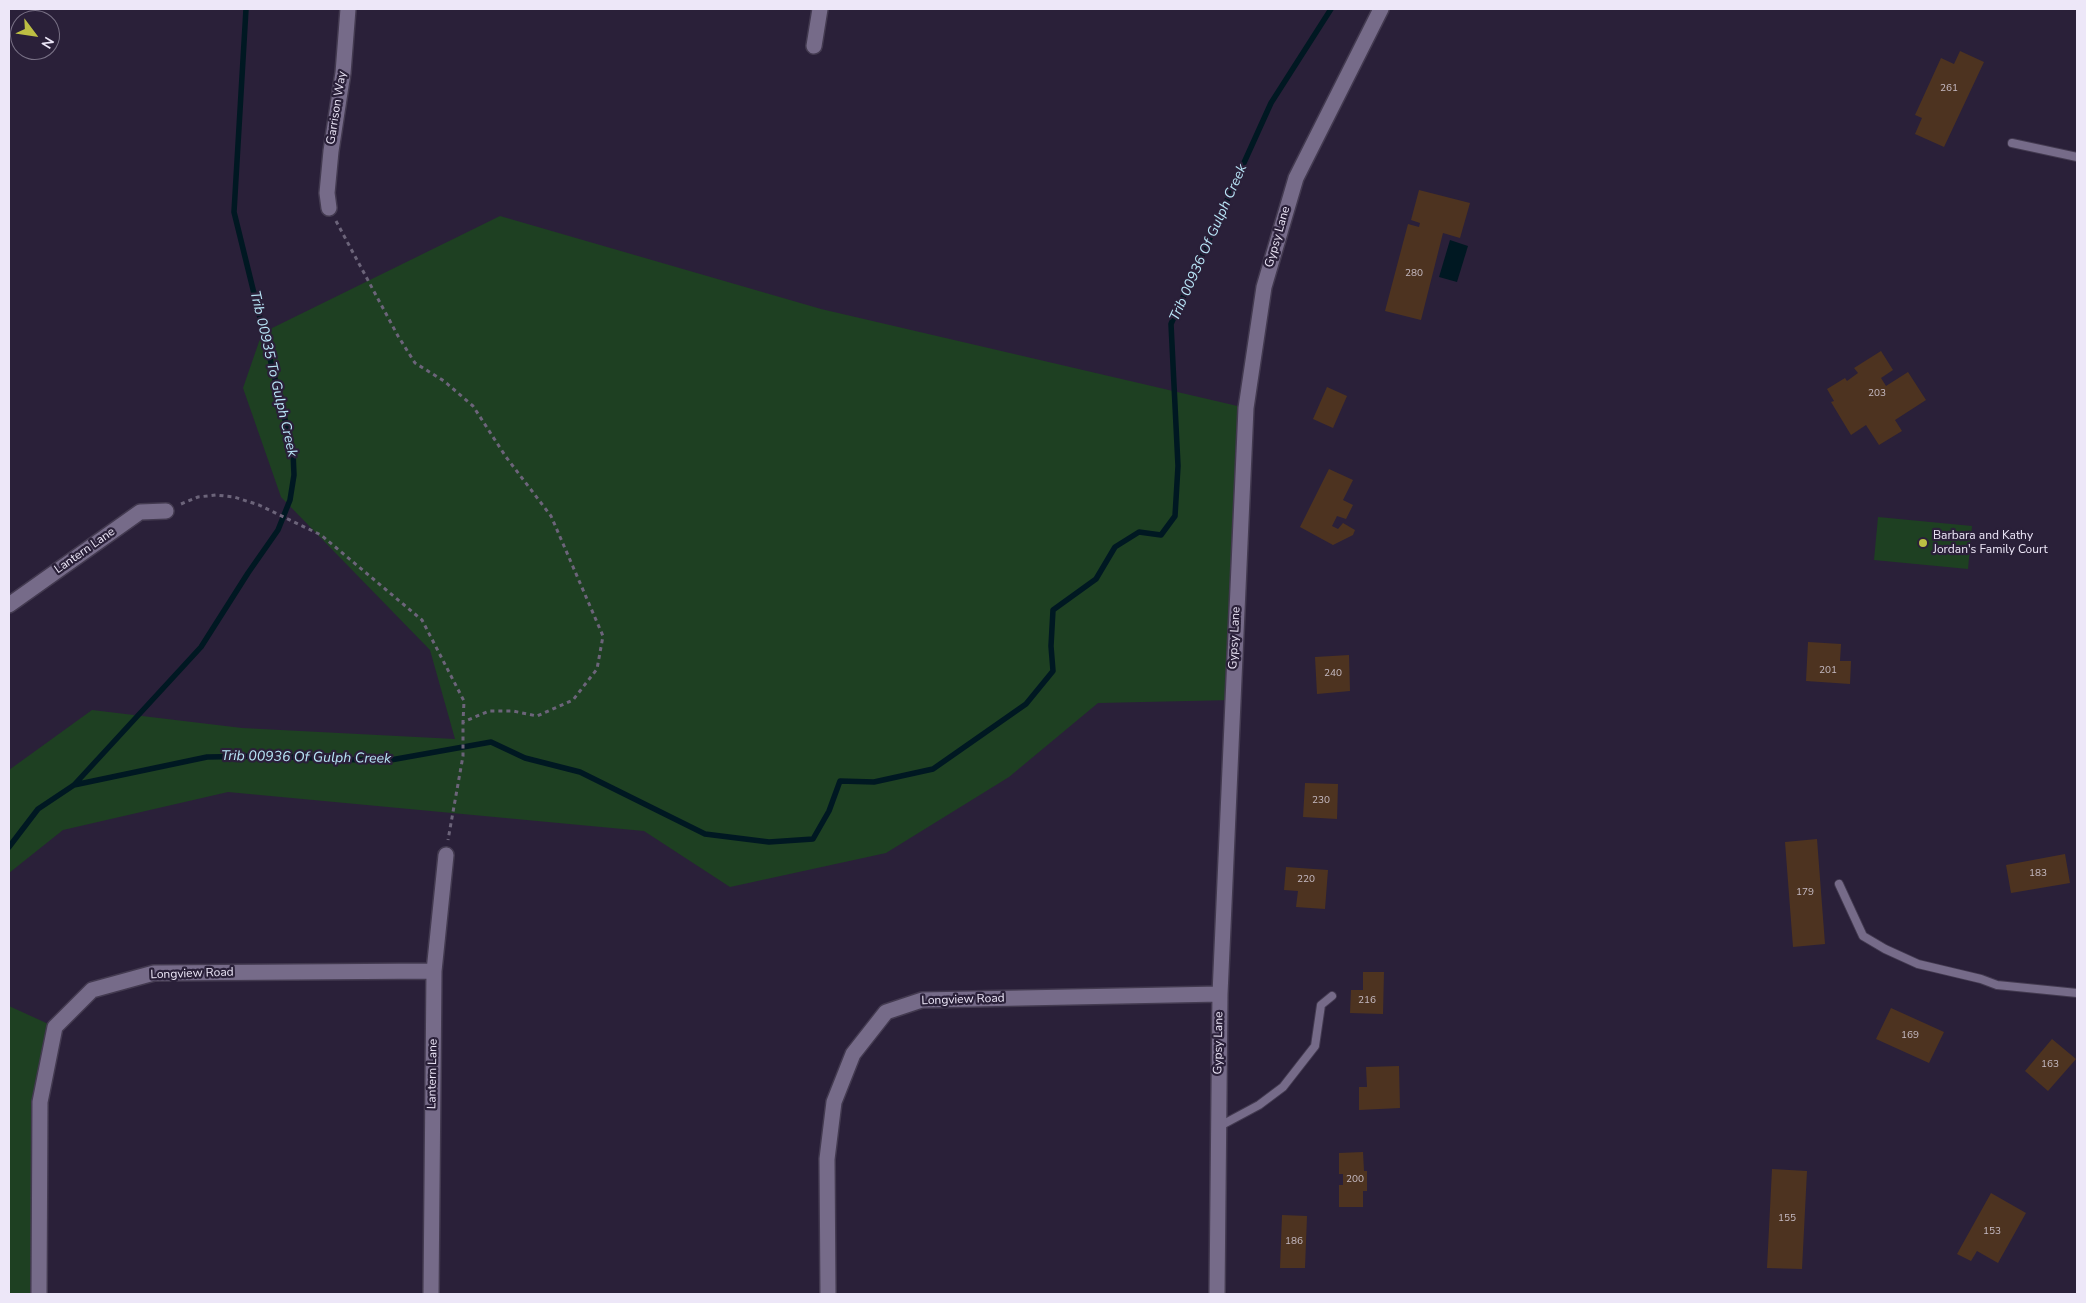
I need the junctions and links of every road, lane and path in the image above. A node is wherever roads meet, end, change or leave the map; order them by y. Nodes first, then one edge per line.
1 (348, 9) edge
2 (820, 9) edge
3 (1381, 9) edge
4 (814, 46) dead end
5 (2012, 143) dead end
6 (2077, 157) edge
7 (329, 208) joint
8 (166, 511) joint
9 (9, 605) edge
10 (463, 722) junction
11 (446, 855) joint
12 (1839, 884) dead end
13 (434, 971) junction
14 (2077, 993) edge
15 (1220, 994) junction
16 (1332, 996) dead end
17 (1218, 1127) junction
18 (39, 1294) edge
19 (430, 1294) edge
20 (828, 1294) edge
21 (1216, 1294) edge

1 - 7 street, Garrison Way
2 - 4 street
3 - 15 street, Gypsy Lane
5 - 6 lane
7 - 10 path
8 - 9 street, Lantern Lane
8 - 10 path
10 - 11 path
11 - 13 street, Lantern Lane
12 - 14 lane
13 - 18 street, Longview Road
13 - 19 street, Lantern Lane
15 - 17 street, Gypsy Lane
15 - 20 street, Longview Road
16 - 17 lane
17 - 21 street, Gypsy Lane

